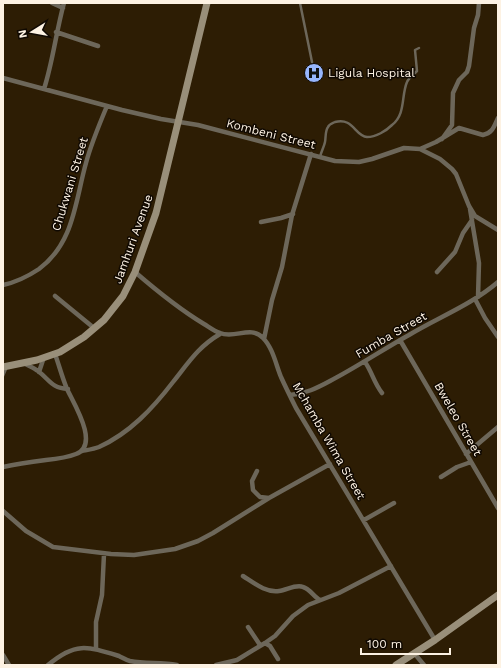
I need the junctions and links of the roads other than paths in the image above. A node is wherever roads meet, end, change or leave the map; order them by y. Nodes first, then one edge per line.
1 (52, 3) edge
2 (207, 3) edge
3 (300, 3) edge
4 (479, 3) edge
5 (63, 5) edge
6 (56, 32) junction
7 (98, 46) dead end
8 (419, 48) dead end
9 (312, 62) dead end
10 (3, 78) edge
11 (44, 89) junction
12 (107, 106) junction
13 (498, 118) edge
14 (178, 122) junction
15 (442, 139) junction
16 (420, 149) junction
17 (311, 154) junction
18 (320, 157) junction
19 (470, 207) junction
20 (293, 214) junction
21 (472, 220) junction
22 (261, 222) dead end
23 (498, 230) edge
24 (135, 272) junction
25 (437, 272) dead end
26 (498, 282) edge
27 (3, 284) edge
28 (55, 296) dead end
29 (476, 298) junction
30 (94, 328) junction
31 (220, 334) junction
32 (498, 336) edge
33 (264, 339) junction
34 (400, 340) junction
35 (55, 354) junction
36 (44, 357) junction
37 (365, 362) junction
38 (24, 363) junction
39 (5, 367) edge
40 (39, 372) junction
41 (3, 376) edge
42 (68, 389) junction
43 (382, 393) dead end
44 (290, 395) junction
45 (498, 427) edge
46 (82, 452) junction
47 (466, 454) junction
48 (471, 462) junction
49 (330, 464) junction
50 (3, 467) edge
51 (257, 471) dead end
52 (441, 477) dead end
53 (269, 498) junction
54 (394, 503) dead end
55 (498, 508) edge
56 (3, 511) edge
57 (364, 520) junction
58 (104, 554) junction
59 (391, 566) junction
60 (243, 576) dead end
61 (498, 595) edge
62 (320, 600) junction
63 (248, 628) dead end
64 (270, 639) junction
65 (435, 640) junction
66 (265, 643) junction
67 (260, 646) junction
68 (270, 646) junction
69 (96, 649) junction
70 (414, 653) junction
71 (3, 655) edge
72 (278, 660) dead end
73 (229, 663) edge
74 (9, 665) edge
75 (48, 665) edge
76 (177, 665) edge
77 (216, 665) edge
78 (396, 665) edge
79 (424, 665) edge

1 - 5 street
2 - 14 street, Jamhuri Avenue
3 - 9 lane
4 - 15 street
5 - 6 street
6 - 7 street
6 - 11 street
8 - 18 lane
10 - 11 street, Kombeni Street
11 - 12 street, Kombeni Street
12 - 14 street, Kombeni Street
12 - 27 street, Chukwani Street
13 - 15 street
14 - 17 street, Kombeni Street
14 - 24 street, Jamhuri Avenue
15 - 16 street
16 - 18 street, Kombeni Street
16 - 19 street, Kombeni Street
17 - 18 street, Kombeni Street
17 - 20 street
19 - 21 street
19 - 23 street, Kombeni Street
20 - 22 street
20 - 33 street
21 - 25 street
21 - 29 street
24 - 30 street, Jamhuri Avenue
24 - 31 street
26 - 29 street, Fumba Street
28 - 30 street
29 - 32 street
29 - 34 street, Fumba Street
30 - 35 street, Jamhuri Avenue
31 - 33 street
31 - 46 street
33 - 44 street, Mchamba Wima Street
34 - 37 street, Fumba Street
34 - 47 street, Bweleo Street
35 - 36 street, Jamhuri Avenue
35 - 42 street
36 - 38 street, Jamhuri Avenue
36 - 40 street
37 - 43 street
37 - 44 street, Fumba Street
38 - 39 street, Jamhuri Avenue
38 - 40 street
39 - 41 lane
40 - 42 street
42 - 46 street
44 - 49 street, Mchamba Wima Street
45 - 47 street
46 - 50 street
47 - 48 street, Bweleo Street
48 - 52 street
48 - 55 street, Bweleo Street
49 - 53 street
49 - 57 street, Mchamba Wima Street
51 - 53 street
53 - 58 street
54 - 57 street
56 - 58 street
57 - 59 street, Mchamba Wima Street
58 - 69 street
59 - 62 street
59 - 65 street, Mchamba Wima Street
60 - 62 street
61 - 65 street
62 - 64 street
63 - 67 street
64 - 66 street
64 - 68 street
65 - 70 street
66 - 67 street
66 - 68 street
67 - 73 street
68 - 72 street
69 - 75 street
69 - 76 street
70 - 78 street
70 - 79 street
71 - 74 street
73 - 77 street

